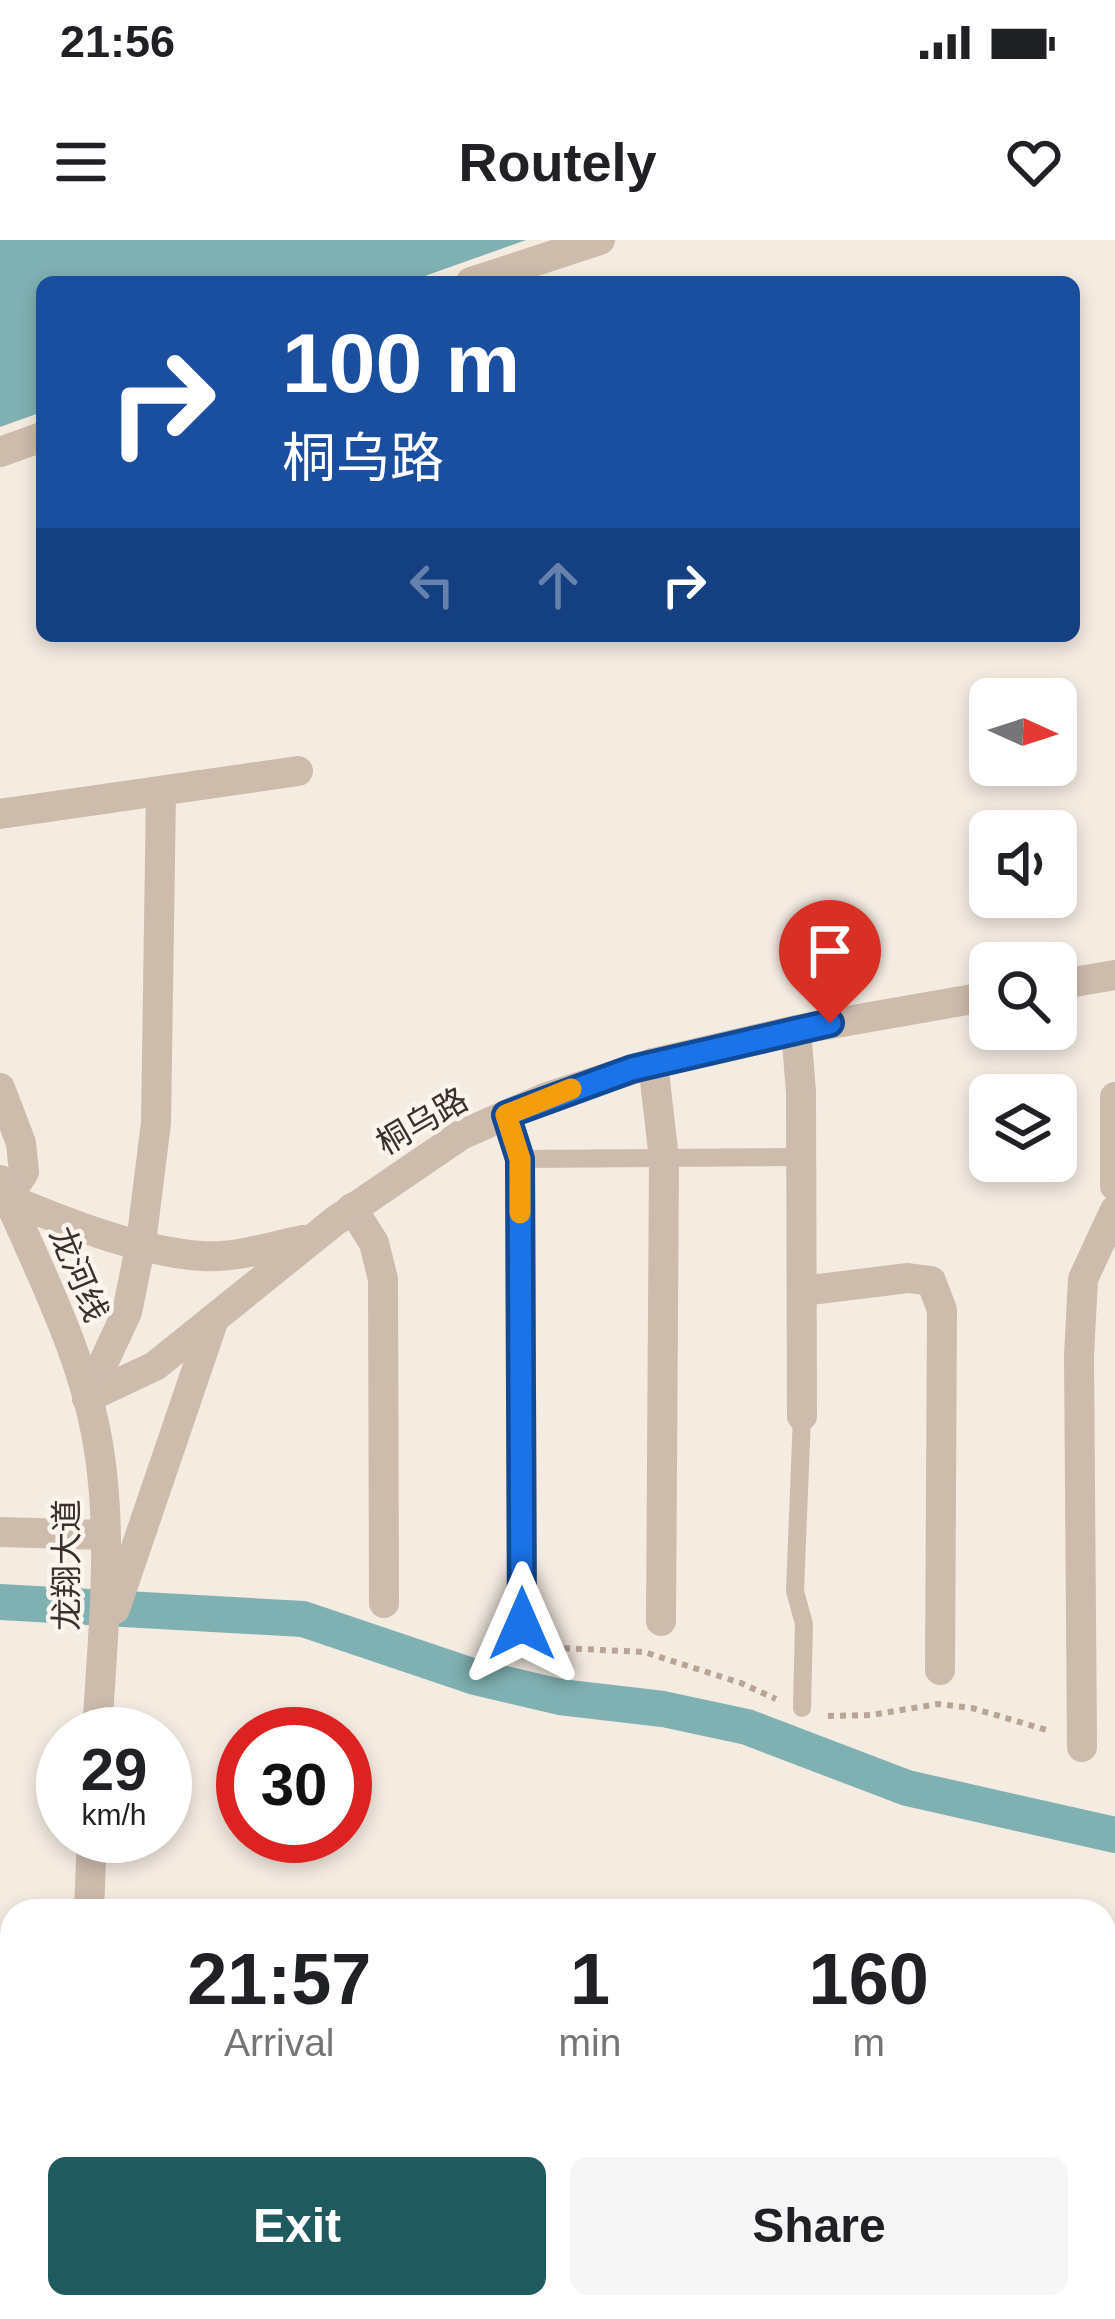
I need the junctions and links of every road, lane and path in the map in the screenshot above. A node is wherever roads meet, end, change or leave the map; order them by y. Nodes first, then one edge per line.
1 (600, 240) edge
2 (489, 276) edge
3 (36, 439) edge
4 (0, 452) edge
5 (298, 771) dead end
6 (161, 794) junction
7 (0, 814) edge
8 (1115, 975) edge
9 (1077, 981) edge
10 (969, 1000) edge
11 (796, 1030) junction
12 (653, 1063) junction
13 (0, 1088) edge
14 (1115, 1097) edge
15 (506, 1115) junction
16 (801, 1157) junction
17 (520, 1159) junction
18 (664, 1159) junction
19 (1115, 1186) edge
20 (2, 1192) edge
21 (352, 1208) junction
22 (1115, 1210) edge
23 (314, 1237) junction
24 (141, 1243) junction
25 (802, 1291) junction
26 (216, 1315) junction
27 (87, 1398) junction
28 (802, 1416) joint
29 (0, 1532) edge
30 (104, 1535) junction
31 (384, 1603) dead end
32 (661, 1621) dead end
33 (522, 1624) dead end
34 (102, 1649) junction
35 (940, 1670) dead end
36 (99, 1707) edge
37 (802, 1708) dead end
38 (1082, 1747) dead end
39 (91, 1863) edge
40 (89, 1899) edge

1 - 2 street
3 - 4 street
5 - 6 street
6 - 7 street
6 - 24 street
8 - 9 street
10 - 11 street, 桐乌路
11 - 12 street, 桐乌路
11 - 16 street
12 - 15 street, 桐乌路
12 - 18 street
13 - 20 street
14 - 19 street
15 - 17 street
15 - 21 street, 桐乌路
16 - 18 lane
16 - 25 street
17 - 18 lane
17 - 33 street
18 - 32 street
20 - 24 street
20 - 27 street, 龙河线
21 - 23 street, 桐乌路
21 - 31 street
22 - 38 street
23 - 24 street
23 - 26 street, 桐乌路
24 - 27 street
25 - 28 street
25 - 35 street
26 - 27 street, 桐乌路
26 - 34 street
27 - 30 street, 龙翔大道
28 - 37 lane
29 - 30 street
30 - 34 street, 龙翔大道
34 - 36 street, 龙翔大道
39 - 40 street

